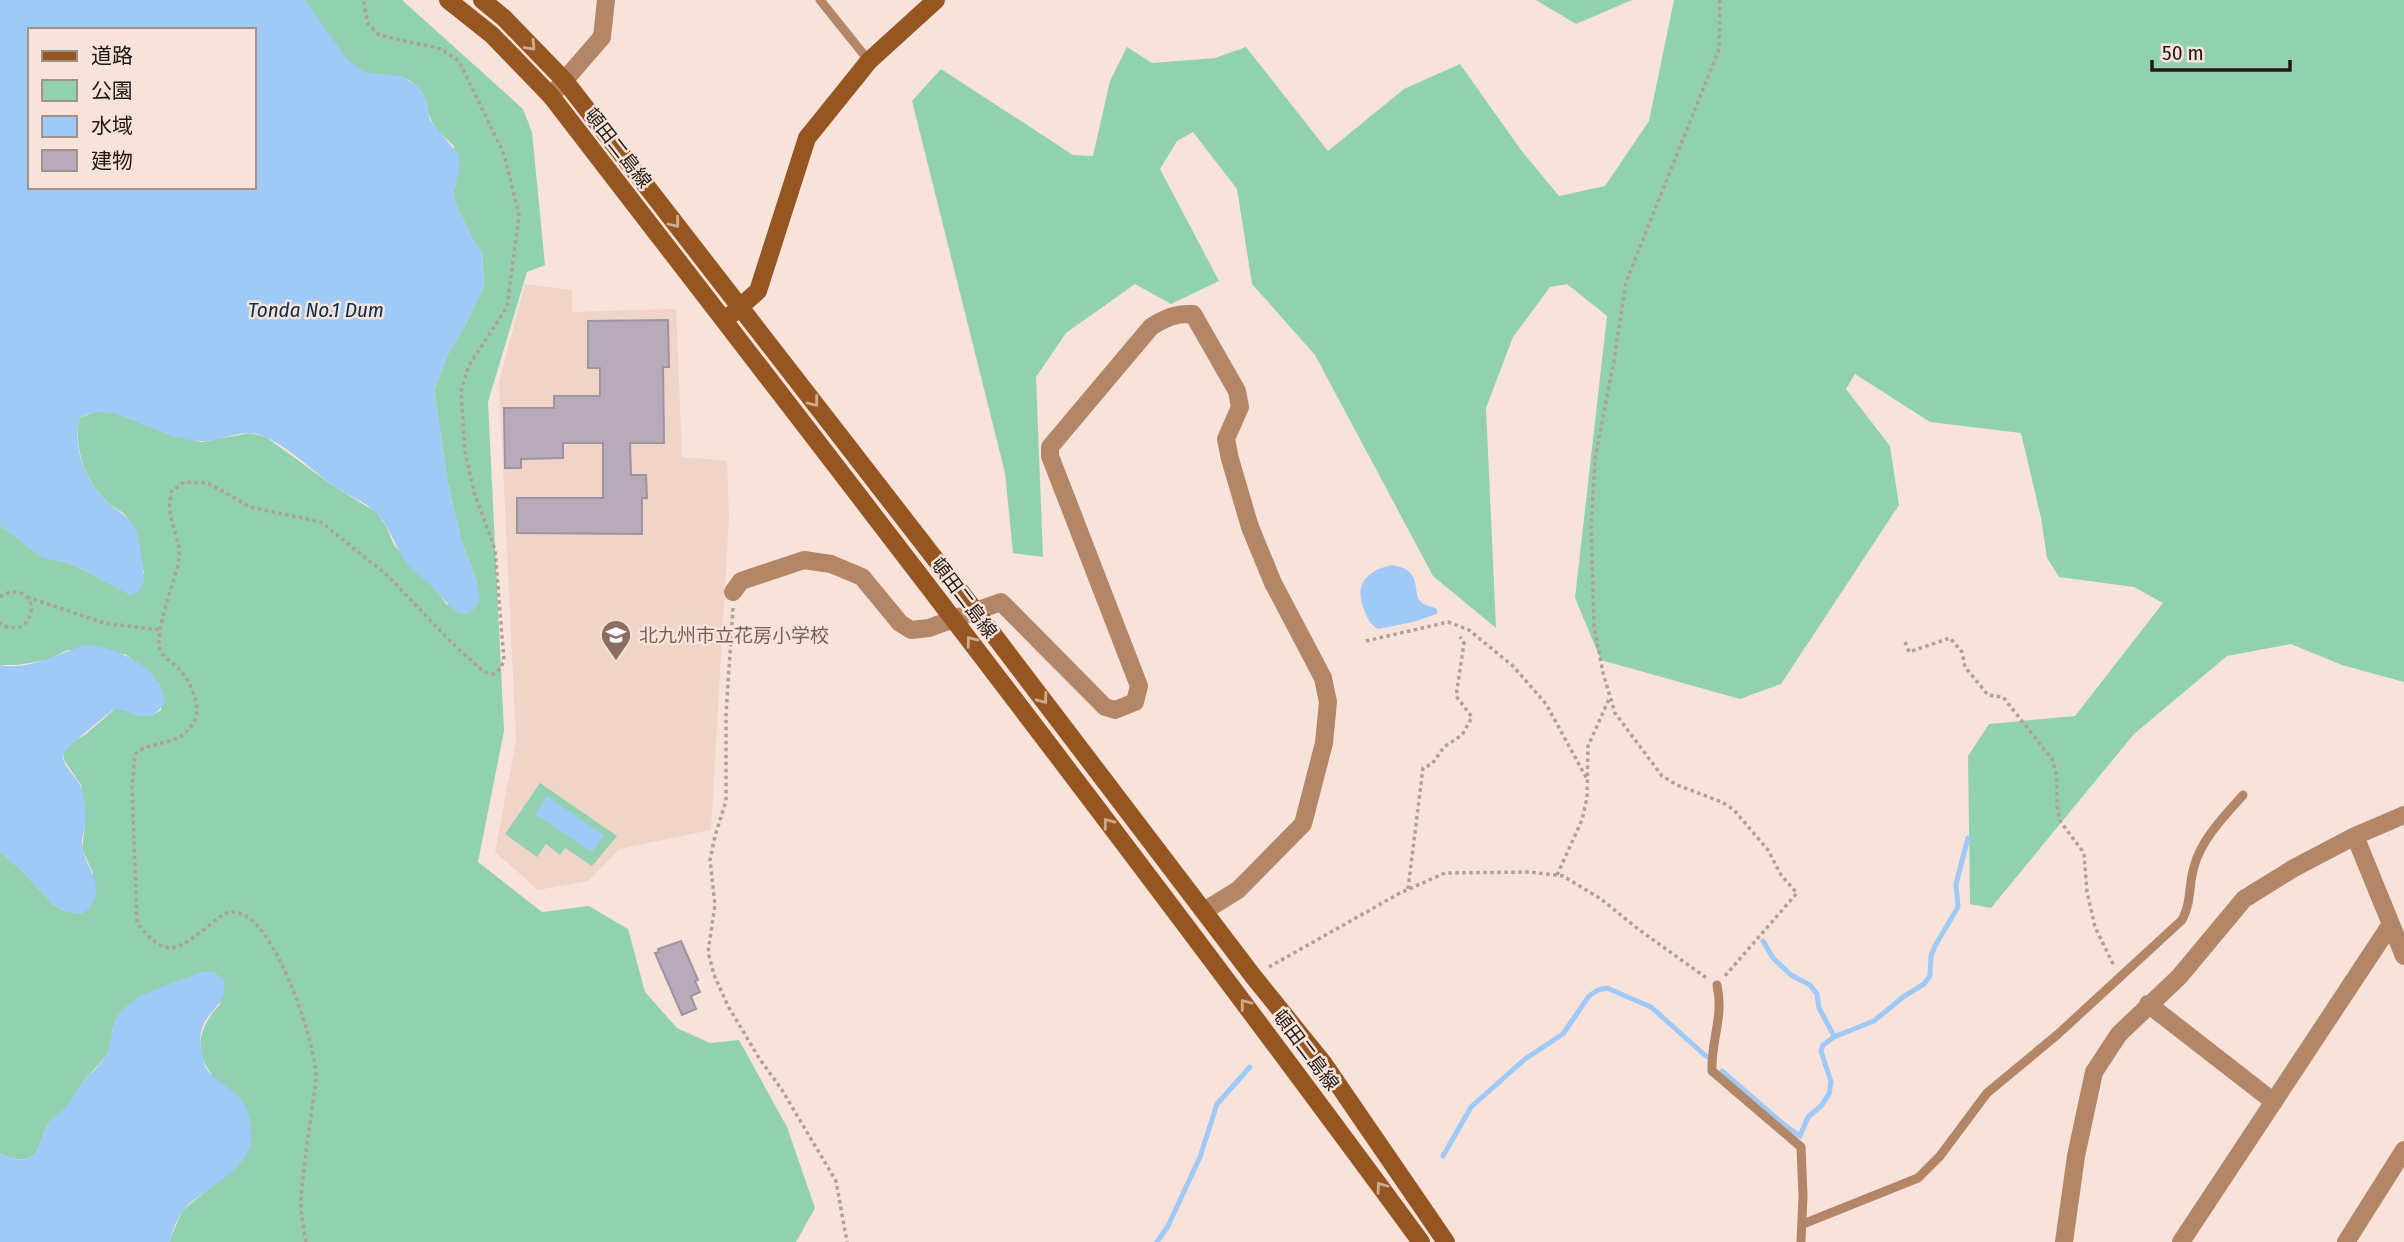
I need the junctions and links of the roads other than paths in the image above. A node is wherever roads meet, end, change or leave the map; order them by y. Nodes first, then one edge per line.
1 (448, 0) edge
2 (482, 0) edge
3 (606, 0) edge
4 (820, 0) edge
5 (936, 0) edge
6 (869, 61) junction
7 (565, 81) junction
8 (551, 96) junction
9 (740, 307) junction
10 (724, 321) junction
11 (733, 592) road end
12 (977, 613) junction
13 (953, 618) junction
14 (2243, 795) dead end
15 (2404, 815) edge
16 (2355, 836) junction
17 (1203, 911) junction
18 (2391, 924) junction
19 (2404, 956) edge
20 (1717, 985) road end
21 (2148, 1004) junction
22 (2274, 1102) junction
23 (2404, 1150) edge
24 (1803, 1224) junction
25 (1421, 1242) edge
26 (1446, 1242) edge
27 (1801, 1242) edge
28 (2064, 1242) edge
29 (2181, 1242) edge
30 (2346, 1242) edge

1 - 8 main road, 頓田二島線
2 -> 7 main road, 頓田二島線
3 - 7 street
4 - 6 lane
5 - 6 main road
6 - 9 main road
7 - 8 street
7 -> 9 main road, 頓田二島線
8 - 10 main road, 頓田二島線
9 - 10 main road
9 -> 12 main road, 頓田二島線
10 - 13 main road, 頓田二島線
11 - 13 street
12 - 13 street
12 -> 17 main road, 頓田二島線
12 - 17 street
25 -> 13 main road, 頓田二島線
14 - 24 lane
15 - 16 street
16 - 18 street
16 - 21 street
17 - 26 main road, 頓田二島線
18 - 19 street
18 - 22 street
20 - 24 lane
21 - 22 street
21 - 28 street
22 - 29 street
23 - 30 street
24 - 27 lane

